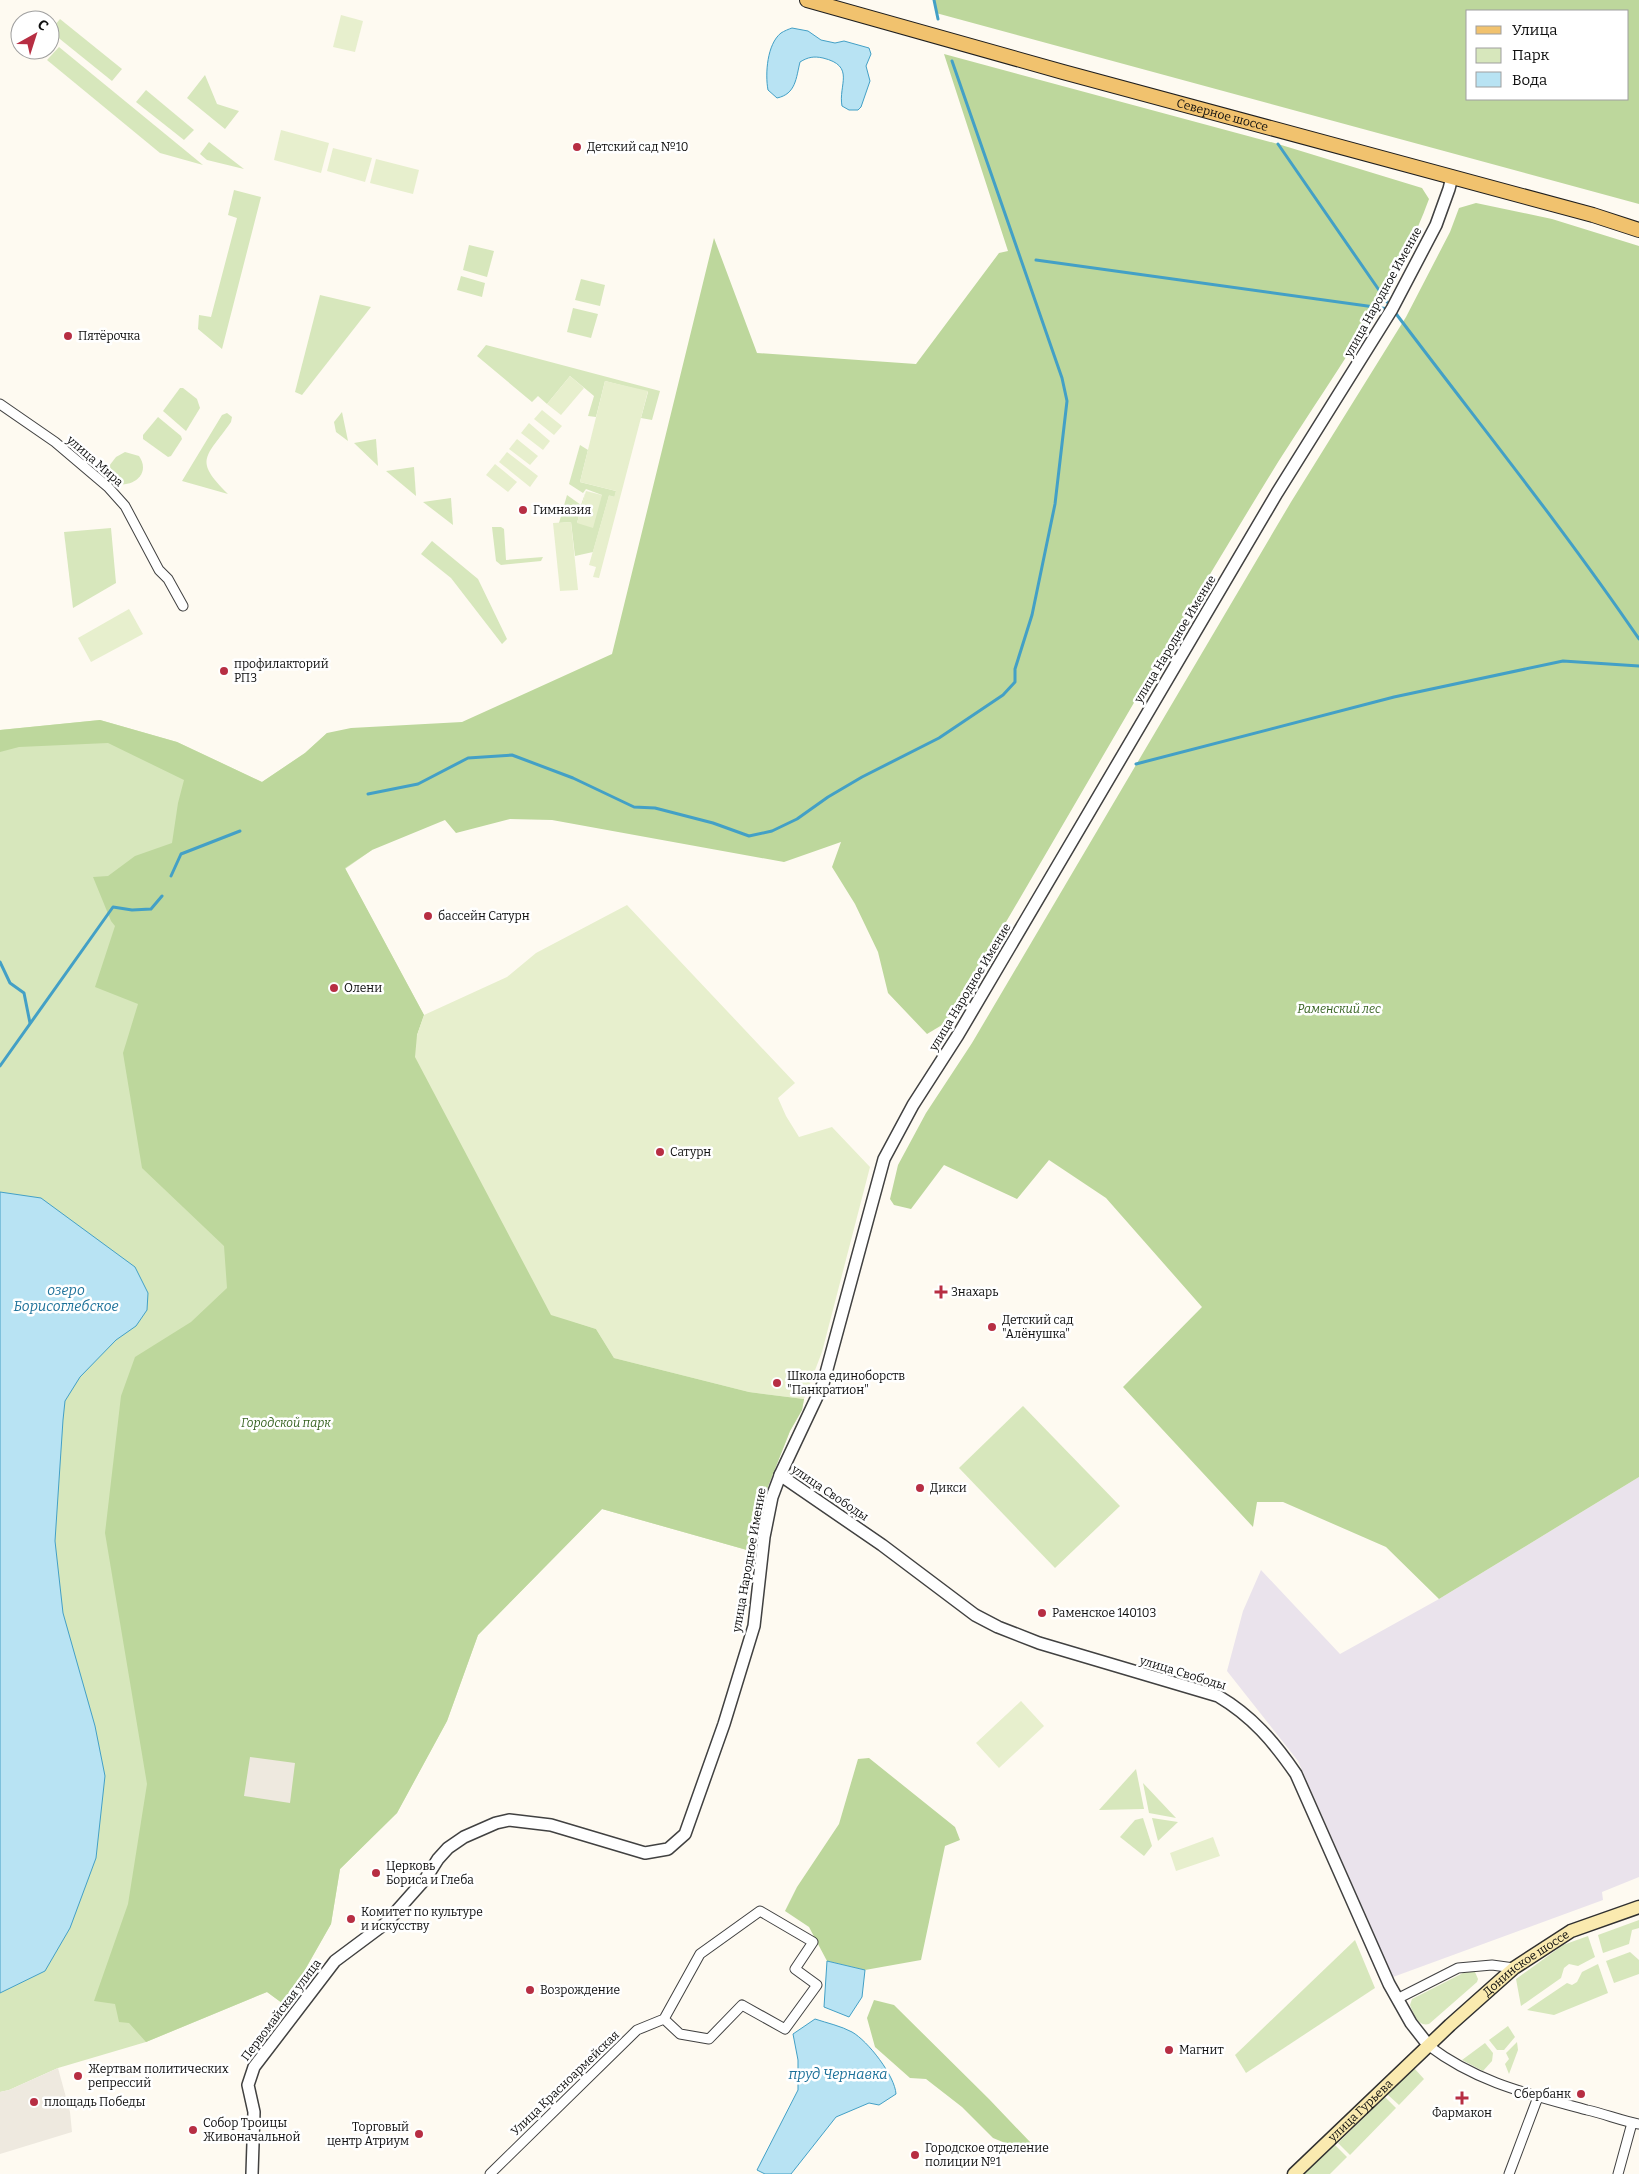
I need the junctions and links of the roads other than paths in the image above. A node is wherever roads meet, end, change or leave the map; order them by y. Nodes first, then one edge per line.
1 (808, 0) edge
2 (1452, 177) junction
3 (1639, 230) edge
4 (0, 404) edge
5 (183, 606) dead end
6 (780, 1475) junction
7 (645, 1853) joint
8 (1639, 1907) edge
9 (1514, 1968) junction
10 (1397, 2000) junction
11 (664, 2019) junction
12 (1429, 2046) junction
13 (1538, 2097) junction
14 (1636, 2123) edge
15 (252, 2174) edge
16 (490, 2174) edge
17 (1294, 2174) edge
18 (1510, 2174) edge
19 (1618, 2174) edge

1 - 2 main road, Северное шоссе
2 - 3 main road, Северное шоссе
2 - 6 street, улица Народное Имение
4 - 5 street, улица Мира
6 - 7 street, улица Народное Имение
6 - 10 street, улица Свободы
7 - 15 street, Первомайская улица
8 - 9 main road, Донинское шоссе
9 - 10 street
9 - 12 main road, Донинское шоссе
10 - 12 street, улица Свободы
11 - 11 street
11 - 16 street, Улица Красноармейская
12 - 13 street
12 - 17 main road, улица Гурьева
13 - 14 street
13 - 18 street
14 - 19 street

